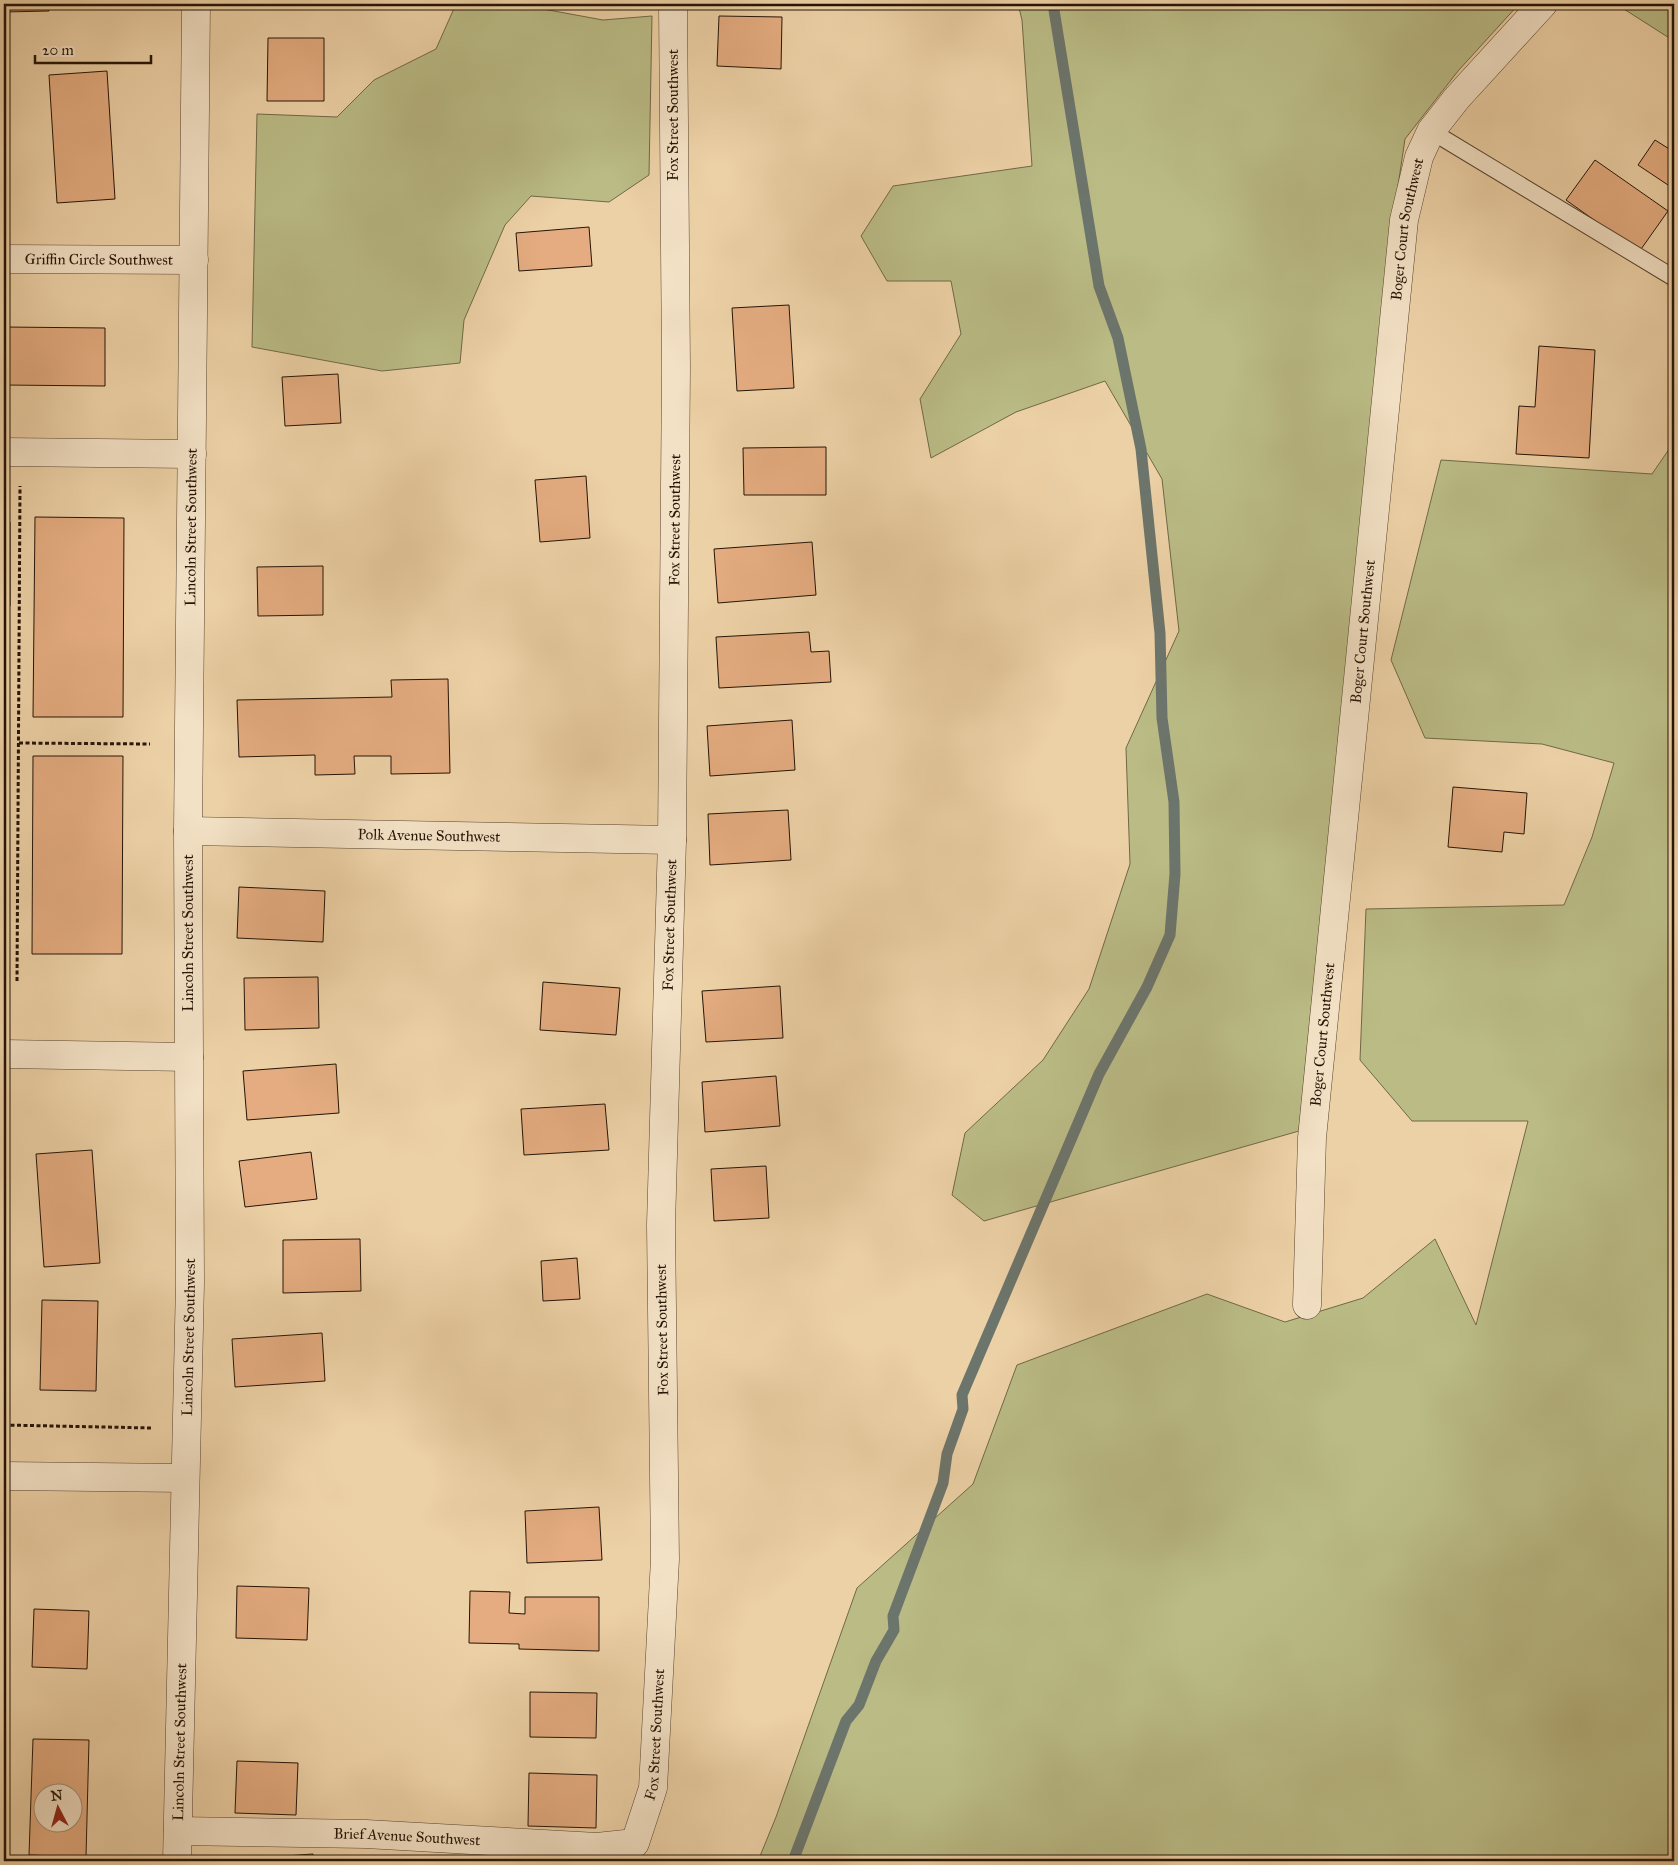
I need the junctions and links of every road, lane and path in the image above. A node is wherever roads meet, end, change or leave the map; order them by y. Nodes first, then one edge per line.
1 (196, 4) edge
2 (673, 4) edge
3 (1543, 4) edge
4 (1431, 131) junction
5 (4, 259) edge
6 (194, 260) junction
7 (1674, 278) edge
8 (4, 452) edge
9 (192, 454) junction
10 (20, 485) dead end
11 (19, 744) junction
12 (150, 744) dead end
13 (188, 831) junction
14 (672, 840) junction
15 (17, 981) dead end
16 (4, 1054) edge
17 (189, 1057) junction
18 (1307, 1305) dead end
19 (4, 1425) edge
20 (187, 1429) junction
21 (4, 1476) edge
22 (185, 1478) junction
23 (178, 1831) junction
24 (635, 1843) joint
25 (177, 1861) edge

1 - 6 street, Lincoln Street Southwest
2 - 14 street, Fox Street Southwest
3 - 4 street, Boger Court Southwest
4 - 7 lane
4 - 18 street, Boger Court Southwest
5 - 6 street, Griffin Circle Southwest
6 - 9 street, Lincoln Street Southwest
8 - 9 street
9 - 13 street, Lincoln Street Southwest
10 - 11 path
11 - 12 path
11 - 15 path
13 - 14 street, Polk Avenue Southwest
13 - 17 street, Lincoln Street Southwest
14 - 24 street, Fox Street Southwest
16 - 17 street
17 - 20 street, Lincoln Street Southwest
19 - 20 path
20 - 22 street, Lincoln Street Southwest
21 - 22 street
22 - 23 street, Lincoln Street Southwest
23 - 24 street, Brief Avenue Southwest
23 - 25 street, Lincoln Street Southwest

